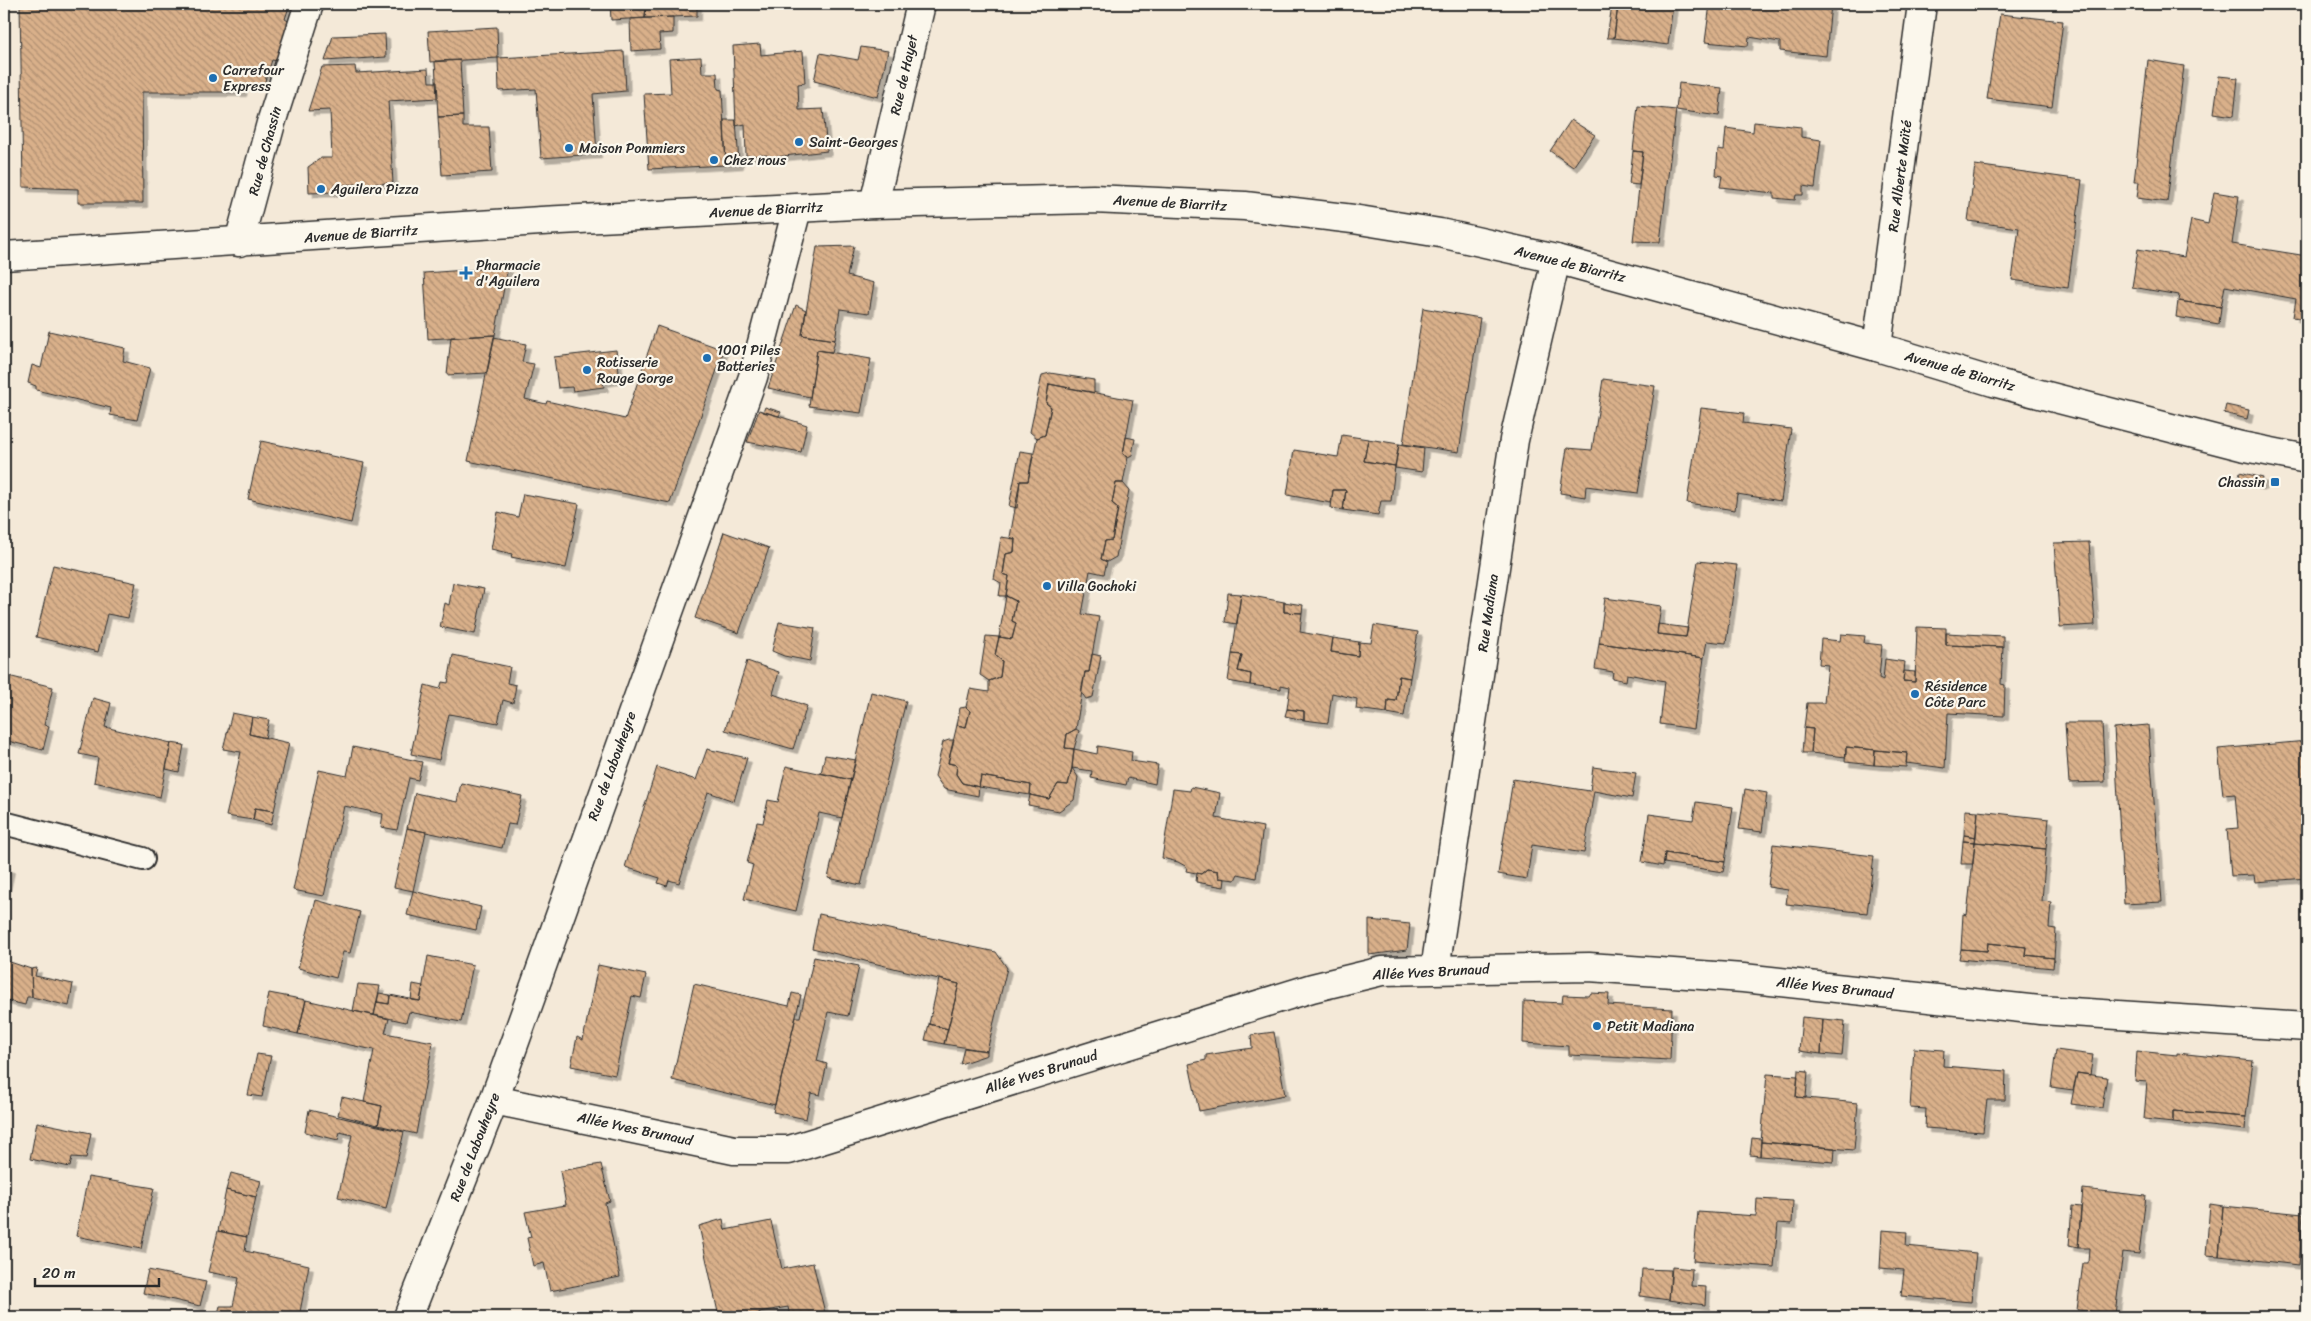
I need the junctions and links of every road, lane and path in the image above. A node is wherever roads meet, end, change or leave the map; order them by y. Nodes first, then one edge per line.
1 (309, 4) edge
2 (920, 4) edge
3 (1922, 4) edge
4 (874, 204) junction
5 (797, 209) junction
6 (239, 242) junction
7 (4, 256) edge
8 (1556, 259) junction
9 (1877, 347) junction
10 (2307, 459) edge
11 (4, 823) edge
12 (143, 859) dead end
13 (1435, 970) junction
14 (2307, 1027) edge
15 (494, 1100) junction
16 (408, 1317) edge

1 - 6 street, Rue de Chassin
2 - 4 street, Rue de Hayet
3 - 9 street, Rue Alberte Maïté
4 - 5 street, Avenue de Biarritz
4 - 8 street, Avenue de Biarritz
5 - 6 street, Avenue de Biarritz
5 - 15 street, Rue de Labouheyre
6 - 7 street, Avenue de Biarritz
8 - 9 street, Avenue de Biarritz
8 - 13 street, Rue Madiana
9 - 10 street, Avenue de Biarritz
11 - 12 lane
13 - 14 street, Allée Yves Brunaud
13 - 15 street, Allée Yves Brunaud
15 - 16 street, Rue de Labouheyre

